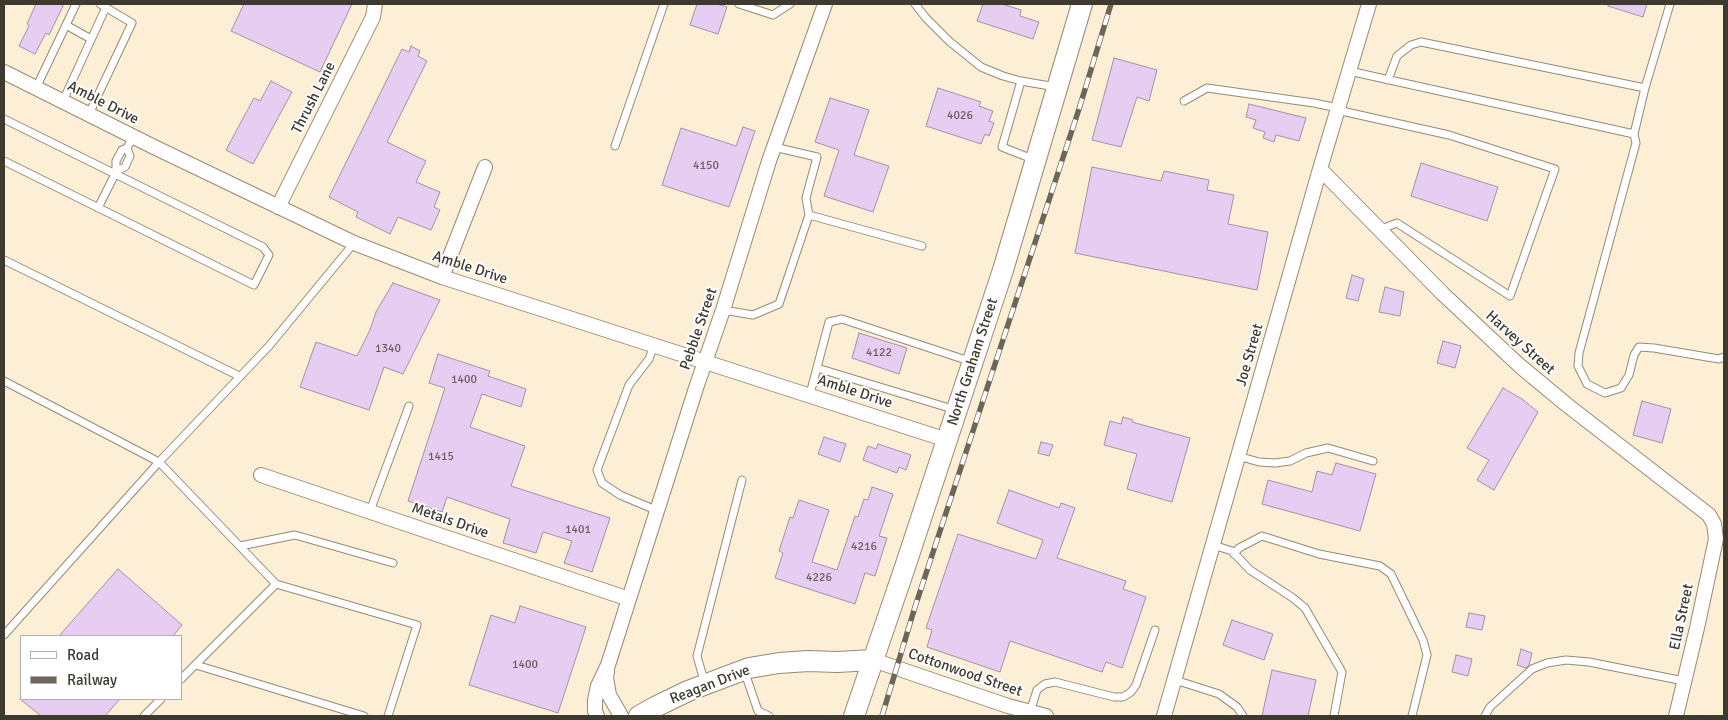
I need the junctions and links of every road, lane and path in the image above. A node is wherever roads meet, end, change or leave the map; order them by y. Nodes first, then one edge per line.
1 (76, 4) edge
2 (375, 4) edge
3 (664, 4) edge
4 (739, 4) edge
5 (790, 4) edge
6 (825, 4) edge
7 (915, 4) edge
8 (1082, 4) edge
9 (1369, 4) edge
10 (1670, 4) edge
11 (103, 6) edge
12 (66, 25) junction
13 (90, 39) junction
14 (1349, 71) junction
15 (4, 72) edge
16 (1388, 80) junction
17 (1021, 81) junction
18 (1056, 87) junction
19 (36, 88) junction
20 (1645, 88) junction
21 (1184, 100) dead end
22 (63, 101) junction
23 (1337, 109) junction
24 (89, 114) junction
25 (4, 118) edge
26 (1634, 134) junction
27 (130, 142) junction
28 (615, 146) dead end
29 (774, 147) junction
30 (1035, 160) junction
31 (4, 161) edge
32 (485, 167) dead end
33 (1320, 169) junction
34 (116, 172) junction
35 (278, 207) junction
36 (98, 208) junction
37 (809, 215) junction
38 (1379, 230) junction
39 (354, 244) junction
40 (922, 246) dead end
41 (4, 260) edge
42 (442, 276) junction
43 (723, 310) junction
44 (654, 345) junction
45 (1724, 357) edge
46 (706, 362) junction
47 (973, 362) junction
48 (817, 368) junction
49 (239, 376) junction
50 (4, 381) edge
51 (810, 394) junction
52 (409, 406) dead end
53 (956, 411) junction
54 (947, 440) junction
55 (1238, 456) junction
56 (1374, 461) dead end
57 (159, 462) junction
58 (261, 475) dead end
59 (742, 480) dead end
60 (370, 511) junction
61 (658, 511) junction
62 (1714, 524) joint
63 (1213, 545) junction
64 (240, 546) junction
65 (1234, 554) junction
66 (393, 563) dead end
67 (276, 584) junction
68 (629, 599) junction
69 (1155, 630) dead end
70 (4, 635) edge
71 (873, 660) junction
72 (196, 665) junction
73 (608, 665) junction
74 (744, 670) junction
75 (182, 678) edge
76 (1175, 680) junction
77 (1684, 681) junction
78 (705, 684) junction
79 (598, 686) junction
80 (161, 700) edge
81 (1030, 712) junction
82 (757, 714) edge
83 (144, 716) edge
84 (364, 716) edge
85 (388, 716) edge
86 (588, 716) edge
87 (597, 716) edge
88 (621, 716) edge
89 (639, 716) edge
90 (769, 716) edge
91 (854, 716) edge
92 (1046, 716) edge
93 (1164, 716) edge
94 (1243, 716) edge
95 (1334, 716) edge
96 (1412, 716) edge
97 (1485, 716) edge
98 (1676, 716) edge

1 - 12 lane
2 - 35 street, Thrush Lane
3 - 28 lane
4 - 5 lane
6 - 29 street, Pebble Street
7 - 17 lane
8 - 18 main road, North Graham Street
9 - 14 street, Joe Street
10 - 20 lane
11 - 13 lane
11 - 24 lane
12 - 13 lane
12 - 19 lane
13 - 22 lane
14 - 16 lane
14 - 23 street, Joe Street
15 - 19 street, Amble Drive
16 - 20 lane
16 - 26 lane
17 - 18 lane
17 - 30 lane
18 - 30 main road, North Graham Street
19 - 22 street, Amble Drive
20 - 26 lane
21 - 23 lane
22 - 24 street, Amble Drive
23 - 33 street, Joe Street
23 - 38 lane
24 - 27 street, Amble Drive
25 - 34 lane
26 - 45 lane
27 - 34 lane
27 - 35 street, Amble Drive
29 - 37 lane
29 - 43 street, Pebble Street
30 - 47 main road, North Graham Street
31 - 36 lane
32 - 42 street
33 - 38 street, Harvey Street
33 - 55 street, Joe Street
34 - 36 lane
34 - 36 lane
35 - 39 street, Amble Drive
37 - 40 lane
37 - 43 lane
38 - 62 street, Harvey Street
39 - 42 street, Amble Drive
39 - 49 lane
41 - 49 lane
42 - 44 street, Amble Drive
43 - 46 street, Pebble Street
44 - 46 street, Amble Drive
44 - 61 lane
46 - 51 street, Amble Drive
46 - 61 street, Pebble Street
47 - 48 lane
47 - 53 main road, North Graham Street
48 - 51 lane
48 - 53 lane
49 - 57 lane
50 - 57 lane
51 - 54 street, Amble Drive
52 - 60 lane
53 - 54 main road, North Graham Street
54 - 71 main road, North Graham Street
55 - 56 lane
55 - 63 street, Joe Street
57 - 64 lane
57 - 70 lane
58 - 60 street, Metals Drive
59 - 78 lane
60 - 68 street, Metals Drive
61 - 68 street, Pebble Street
62 - 77 street, Ella Street
63 - 65 lane
63 - 76 street, Joe Street
64 - 66 lane
64 - 67 lane
65 - 95 lane
65 - 96 lane
67 - 72 lane
67 - 85 lane
68 - 73 street, Pebble Street
69 - 81 lane
71 - 74 main road, Reagan Drive
71 - 81 street, Cottonwood Street
71 - 91 main road, North Graham Street
72 - 75 lane
72 - 84 lane
73 - 79 street, Pebble Street
73 - 88 street, Pebble Street
74 - 78 main road, Reagan Drive
74 - 82 lane
76 - 93 street, Joe Street
76 - 94 lane
77 - 97 lane
77 - 98 street, Ella Street
78 - 89 main road, Reagan Drive
79 - 86 street, Pebble Street
79 - 87 street, Pebble Street
80 - 83 lane
81 - 92 street, Cottonwood Street
82 - 90 lane

